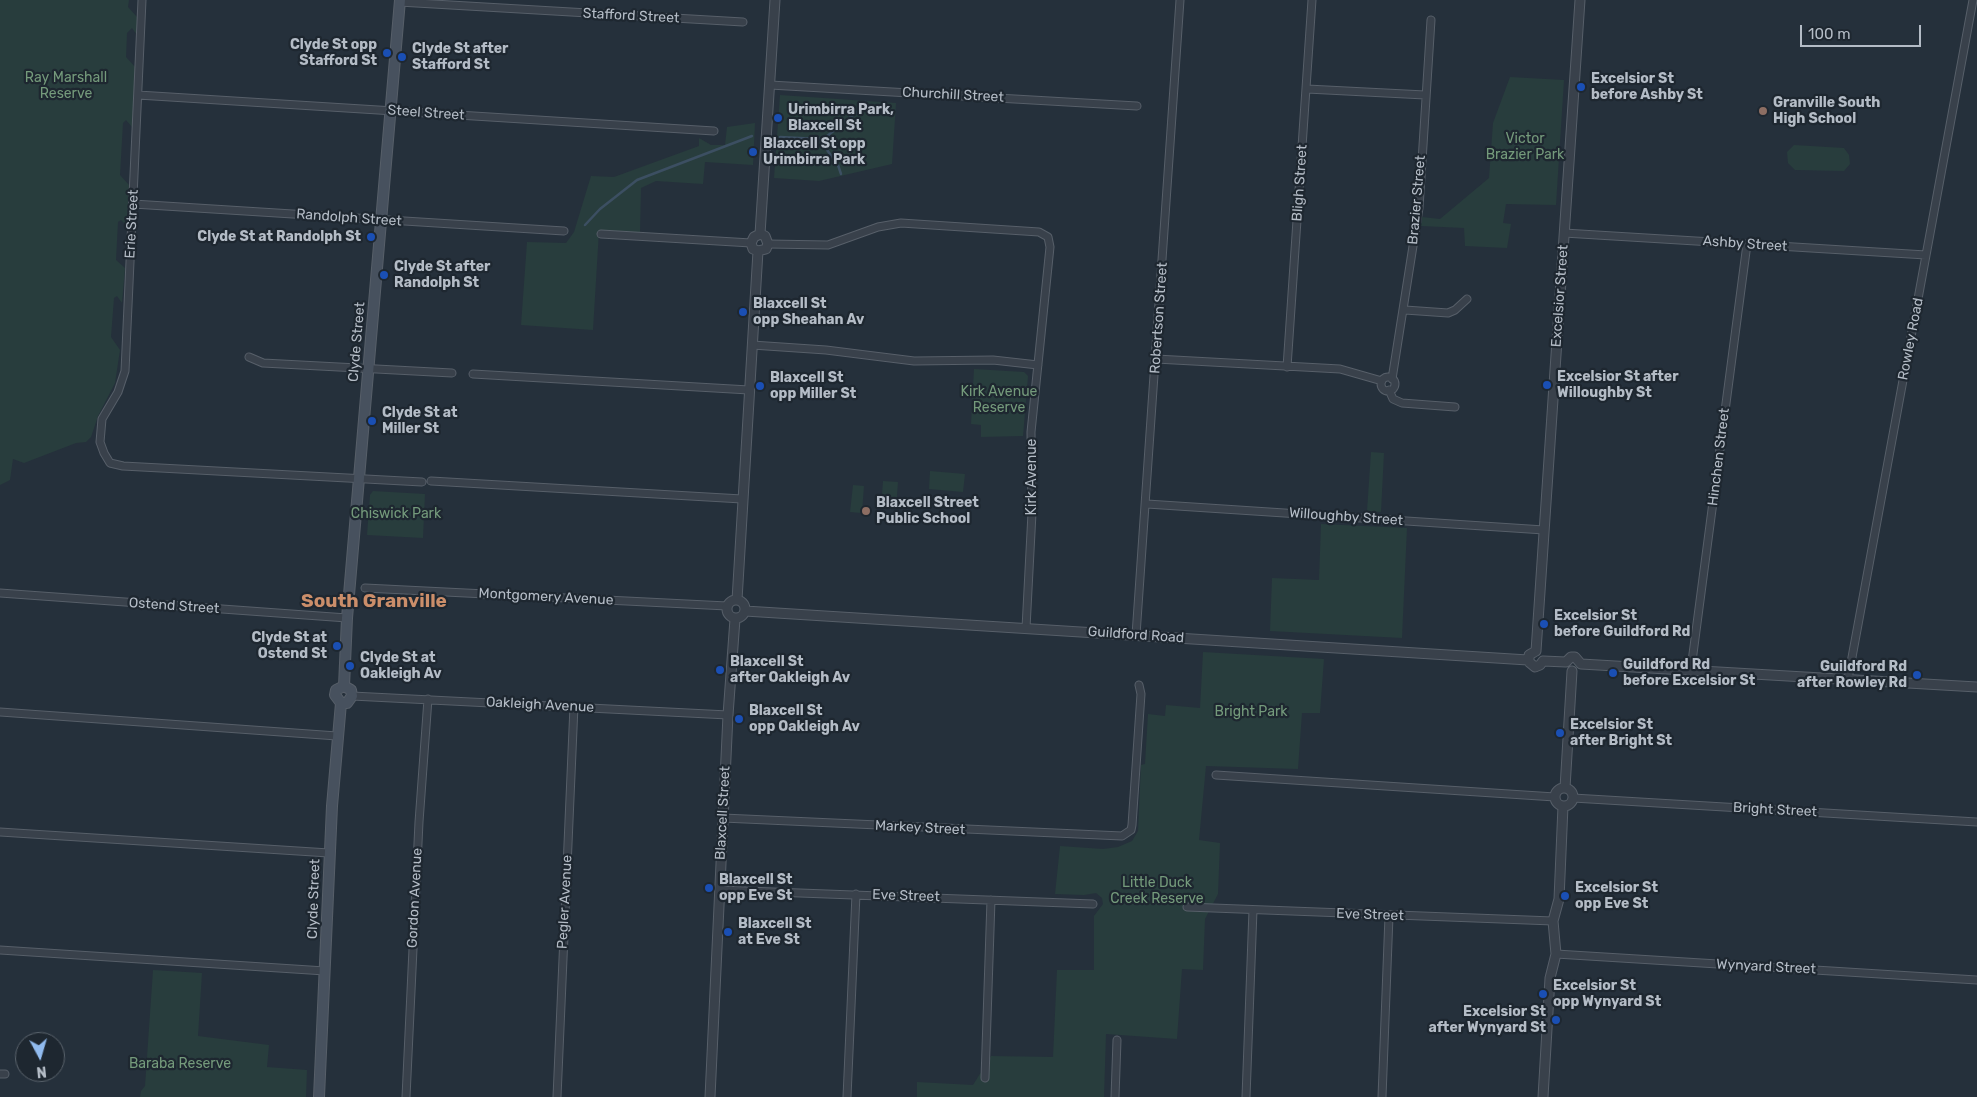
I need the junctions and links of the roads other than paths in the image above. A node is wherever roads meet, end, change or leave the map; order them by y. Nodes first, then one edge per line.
1 (142, 0) edge
2 (775, 0) edge
3 (1180, 0) edge
4 (1312, 0) edge
5 (1580, 0) edge
6 (1973, 0) edge
7 (400, 1) edge
8 (1431, 20) dead end
9 (743, 22) dead end
10 (770, 85) junction
11 (1307, 89) junction
12 (138, 95) junction
13 (1425, 95) junction
14 (1137, 106) dead end
15 (390, 111) junction
16 (714, 131) dead end
17 (133, 204) junction
18 (381, 220) junction
19 (564, 232) dead end
20 (1564, 232) junction
21 (601, 234) dead end
22 (760, 234) junction
23 (751, 243) junction
24 (768, 244) junction
25 (1747, 244) junction
26 (758, 252) junction
27 (1926, 255) junction
28 (1466, 299) dead end
29 (1405, 310) junction
30 (752, 345) junction
31 (249, 357) dead end
32 (1156, 360) junction
33 (1038, 365) junction
34 (1288, 367) junction
35 (369, 369) junction
36 (452, 373) dead end
37 (473, 374) dead end
38 (1392, 379) junction
39 (1382, 381) junction
40 (749, 390) junction
41 (1389, 390) junction
42 (1455, 406) dead end
43 (359, 480) junction
44 (431, 481) dead end
45 (422, 482) dead end
46 (742, 499) junction
47 (1147, 504) junction
48 (1544, 530) junction
49 (365, 588) dead end
50 (0, 593) edge
51 (737, 600) junction
52 (727, 606) junction
53 (745, 611) junction
54 (347, 618) junction
55 (735, 618) junction
56 (1026, 628) junction
57 (1136, 635) junction
58 (1536, 651) junction
59 (1528, 660) junction
60 (1543, 661) junction
61 (1566, 662) junction
62 (1581, 664) junction
63 (1691, 669) junction
64 (1572, 671) junction
65 (1848, 679) junction
66 (1139, 685) dead end
67 (344, 686) junction
68 (1977, 687) edge
69 (352, 696) junction
70 (428, 699) junction
71 (341, 703) junction
72 (574, 706) junction
73 (0, 712) edge
74 (728, 715) junction
75 (337, 736) junction
76 (1216, 775) dead end
77 (1565, 788) junction
78 (1555, 797) junction
79 (1573, 798) junction
80 (1563, 806) junction
81 (723, 818) junction
82 (1977, 822) edge
83 (0, 832) edge
84 (330, 853) junction
85 (720, 890) junction
86 (856, 894) junction
87 (991, 900) junction
88 (1093, 904) dead end
89 (1187, 907) dead end
90 (1253, 910) junction
91 (1389, 916) junction
92 (1553, 921) junction
93 (0, 950) edge
94 (1556, 954) junction
95 (325, 971) junction
96 (1977, 980) edge
97 (1117, 1040) dead end
98 (985, 1078) dead end
99 (319, 1097) edge
100 (406, 1097) edge
101 (557, 1097) edge
102 (710, 1097) edge
103 (847, 1097) edge
104 (1115, 1097) edge
105 (1246, 1097) edge
106 (1382, 1097) edge
107 (1543, 1097) edge

1 - 12 street, Erie Street
2 - 10 street
3 - 32 street, Robertson Street
4 - 11 street, Bligh Street
5 - 20 street, Excelsior Street
6 - 27 street, Rowley Road
7 - 9 street, Stafford Street
7 - 15 main road, Clyde Street
8 - 13 street, Brazier Street
10 - 14 street, Churchill Street
10 - 22 street
11 - 13 street
11 - 34 street, Bligh Street
12 - 15 street, Steel Street
12 - 17 street, Erie Street
13 - 29 street, Brazier Street
15 - 16 street, Steel Street
15 - 18 main road, Clyde Street
17 - 18 street, Randolph Street
17 - 43 street, Erie Street
18 - 19 street, Randolph Street
18 - 35 main road, Clyde Street
20 - 25 street, Ashby Street
20 - 48 street, Excelsior Street
21 - 23 street
22 - 23 street
22 - 24 street
23 - 26 street
24 - 26 street
24 - 33 street, Kirk Avenue
25 - 27 street, Ashby Street
25 - 63 street, Hinchen Street
26 - 30 street
27 - 65 street, Rowley Road
28 - 29 street
29 - 38 street, Brazier Street
30 - 33 street
30 - 40 street
31 - 35 street
32 - 34 street
32 - 47 street, Robertson Street
33 - 56 street, Kirk Avenue
34 - 39 street
35 - 36 street
35 - 43 main road, Clyde Street
37 - 40 street
38 - 39 street
38 - 41 street
39 - 41 street
40 - 46 street
41 - 42 street
43 - 45 street
43 - 54 main road, Clyde Street
44 - 46 street
46 - 51 street
47 - 48 street, Willoughby Street
47 - 57 street, Robertson Street
48 - 58 street, Excelsior Street
49 - 52 street, Montgomery Avenue
50 - 54 street, Ostend Street
51 - 52 street
51 - 53 street
52 - 55 street
53 - 55 street
53 - 56 street, Guildford Road
54 - 67 main road, Clyde Street
55 - 74 street, Blaxcell Street
56 - 57 street, Guildford Road
57 - 59 street, Guildford Road
58 - 59 street
58 - 60 street
59 - 60 street
60 - 61 street
61 - 62 street
61 - 64 street
62 - 63 street
62 - 64 street
63 - 65 street
64 - 77 street
65 - 68 street
66 - 81 street, Markey Street
67 - 69 main road
67 - 71 main road
69 - 70 street, Oakleigh Avenue
69 - 71 main road
70 - 72 street, Oakleigh Avenue
70 - 100 street, Gordon Avenue
71 - 75 main road, Clyde Street
72 - 74 street, Oakleigh Avenue
72 - 101 street, Pegler Avenue
73 - 75 street
74 - 81 street, Blaxcell Street
75 - 84 main road, Clyde Street
76 - 78 street
77 - 78 street
77 - 79 street
78 - 80 street
79 - 80 street
79 - 82 street, Bright Street
80 - 92 street
81 - 85 street, Blaxcell Street
83 - 84 street
84 - 95 main road, Clyde Street
85 - 86 street, Eve Street
85 - 102 street, Blaxcell Street
86 - 87 street, Eve Street
86 - 103 street
87 - 88 street, Eve Street
87 - 98 street
89 - 90 street, Eve Street
90 - 91 street, Eve Street
90 - 105 street
91 - 92 street, Eve Street
91 - 106 street
92 - 94 street
93 - 95 street
94 - 96 street, Wynyard Street
94 - 107 street
95 - 99 main road, Clyde Street
97 - 104 street

